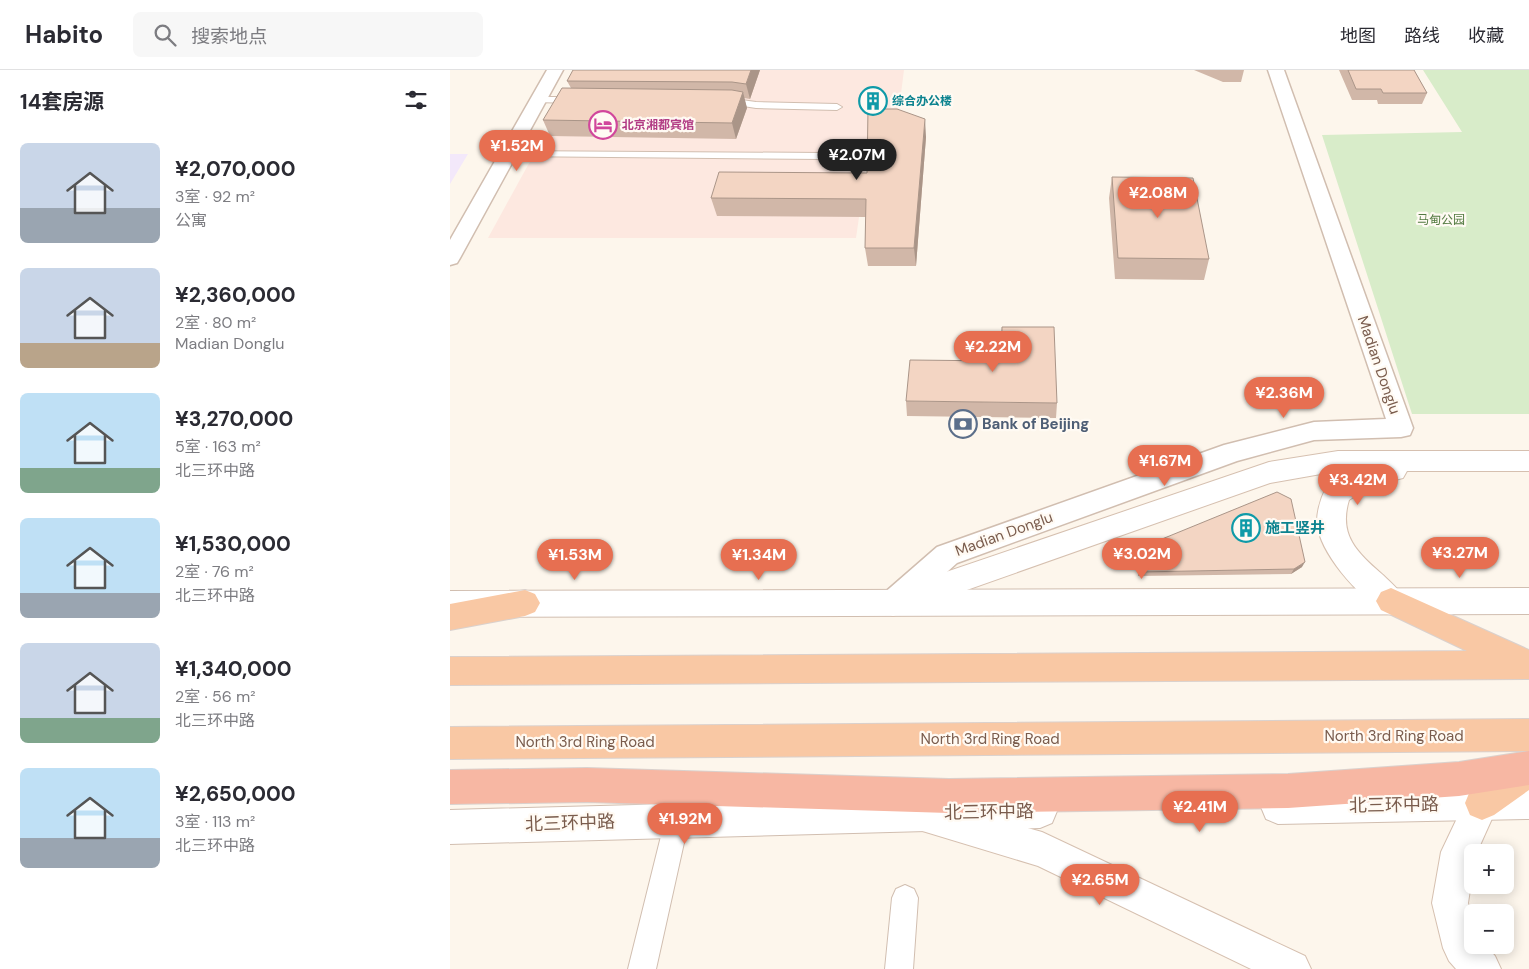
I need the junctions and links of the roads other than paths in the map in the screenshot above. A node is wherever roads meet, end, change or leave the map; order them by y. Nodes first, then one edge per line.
1 (555, 70) edge
2 (1276, 70) edge
3 (538, 100) junction
4 (588, 100) edge
5 (716, 101) edge
6 (837, 107) dead end
7 (508, 154) junction
8 (822, 156) dead end
9 (450, 258) edge
10 (1453, 461) junction
11 (1529, 461) edge
12 (1391, 601) junction
13 (1529, 601) edge
14 (525, 603) junction
15 (893, 603) junction
16 (450, 604) edge
17 (450, 617) edge
18 (1529, 665) edge
19 (450, 671) edge
20 (1529, 735) edge
21 (450, 743) edge
22 (1529, 769) edge
23 (450, 787) edge
24 (1529, 802) edge
25 (1482, 803) junction
26 (918, 814) junction
27 (677, 820) junction
28 (450, 827) edge
29 (905, 898) dead end
30 (642, 969) edge
31 (899, 969) edge
32 (1292, 969) edge
33 (1482, 969) edge

1 - 3 street
2 - 15 street, Madian Donglu
3 - 4 lane
3 - 7 street
5 - 6 lane
7 - 8 lane
7 - 9 street
10 - 11 street
10 - 12 street
10 - 15 street
12 - 13 street
12 - 15 street
12 - 18 highway
14 - 15 street
14 - 16 street
14 - 17 highway
18 - 19 highway
20 - 21 highway, North 3rd Ring Road
22 - 23 highway
22 - 25 highway
24 - 25 street, 北三环中路
25 - 26 street, 北三环中路
25 - 33 street
26 - 27 street, 北三环中路
26 - 32 street
27 - 28 street, 北三环中路
27 - 30 street
29 - 31 street

